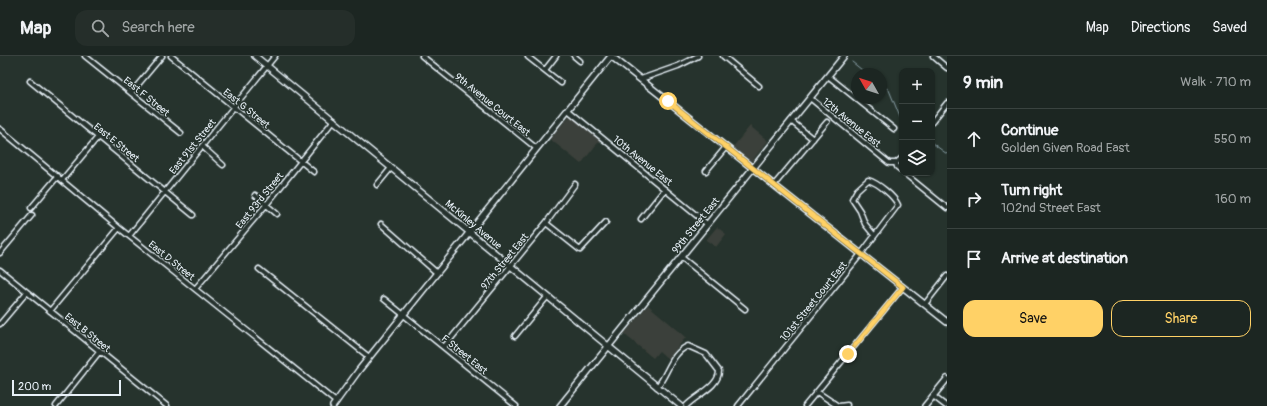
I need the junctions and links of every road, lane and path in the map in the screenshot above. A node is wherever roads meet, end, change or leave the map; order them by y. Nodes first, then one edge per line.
1 (85, 56) edge
2 (162, 56) edge
3 (171, 56) edge
4 (256, 56) edge
5 (275, 56) edge
6 (422, 56) edge
7 (556, 56) edge
8 (574, 56) edge
9 (611, 56) edge
10 (698, 56) edge
11 (723, 56) edge
12 (844, 56) edge
13 (933, 56) edge
14 (528, 57) edge
15 (580, 61) dead end
16 (267, 66) junction
17 (947, 68) edge
18 (545, 70) junction
19 (828, 76) junction
20 (641, 79) junction
21 (30, 81) dead end
22 (562, 83) dead end
23 (759, 86) dead end
24 (132, 93) junction
25 (810, 98) junction
26 (946, 106) edge
27 (234, 108) junction
28 (568, 110) junction
29 (935, 119) edge
30 (334, 120) junction
31 (791, 121) junction
32 (827, 122) dead end
33 (0, 129) edge
34 (894, 129) dead end
35 (181, 133) dead end
36 (98, 137) junction
37 (813, 138) junction
38 (202, 146) junction
39 (726, 147) junction
40 (536, 148) junction
41 (899, 160) edge
42 (301, 162) junction
43 (896, 163) junction
44 (223, 165) dead end
45 (391, 168) junction
46 (753, 168) junction
47 (899, 169) edge
48 (706, 171) dead end
49 (314, 172) dead end
50 (58, 176) junction
51 (908, 176) edge
52 (62, 180) junction
53 (575, 184) dead end
54 (377, 185) dead end
55 (774, 185) junction
56 (665, 189) junction
57 (165, 192) junction
58 (255, 195) dead end
59 (266, 205) junction
60 (31, 208) dead end
61 (947, 208) edge
62 (277, 214) dead end
63 (32, 215) dead end
64 (193, 215) dead end
65 (641, 219) dead end
66 (606, 222) dead end
67 (546, 223) junction
68 (381, 224) dead end
69 (707, 224) junction
70 (119, 228) junction
71 (471, 232) junction
72 (874, 235) junction
73 (129, 236) junction
74 (0, 254) edge
75 (862, 254) junction
76 (680, 257) junction
77 (510, 266) junction
78 (259, 269) dead end
79 (0, 270) edge
80 (437, 274) junction
81 (947, 276) edge
82 (903, 287) junction
83 (195, 289) junction
84 (27, 292) junction
85 (547, 297) junction
86 (384, 299) dead end
87 (925, 304) junction
88 (745, 309) dead end
89 (50, 311) junction
90 (404, 315) junction
91 (947, 322) edge
92 (0, 324) edge
93 (515, 336) dead end
94 (444, 347) junction
95 (608, 347) junction
96 (100, 351) junction
97 (369, 358) junction
98 (947, 379) edge
99 (657, 387) junction
100 (817, 392) junction
101 (933, 396) junction
102 (335, 404) edge
103 (847, 405) dead end
104 (56, 406) edge
105 (167, 406) edge
106 (516, 406) edge
107 (560, 406) edge
108 (681, 406) edge
109 (686, 406) edge
110 (738, 406) edge
111 (805, 406) edge
112 (838, 406) edge
113 (925, 406) edge
114 (946, 406) edge

1 - 24 street, East F Street
2 - 24 street
3 - 27 street, East G Street
4 - 16 street, McKinley Avenue
5 - 16 street, East 91st Street
6 - 40 street, 9th Avenue Court East
7 - 18 street
8 - 15 street
9 - 20 street
9 - 28 street
10 - 20 street
11 - 23 street
12 - 19 street, 99th Street East
13 - 17 street
14 - 18 street
16 - 27 street, East 91st Street
16 - 30 street, McKinley Avenue
18 - 22 street
19 - 25 street, 99th Street East
19 - 34 street
20 - 39 street
21 - 36 street, East E Street
24 - 35 street, East F Street
25 - 31 street, 99th Street East
25 - 43 street, 12th Avenue East
26 - 29 street
27 - 38 street, East 91st Street
27 - 42 street, East G Street
28 - 40 street
28 - 56 street, 10th Avenue East
30 - 42 street, East 93rd Street
30 - 45 street, McKinley Avenue
31 - 37 street
31 - 46 street, 99th Street East
32 - 37 street
33 - 50 street, East D Street
36 - 52 street
36 - 57 street, East E Street
37 - 55 street
38 - 44 street
38 - 57 street, East 91st Street
39 - 46 street
39 - 48 street
40 - 71 street
41 - 43 street
42 - 49 street, East G Street
42 - 59 street, East 93rd Street
43 - 47 street, 12th Avenue East
45 - 54 street
45 - 71 street, McKinley Avenue
46 - 55 street
46 - 69 street, 99th Street East
50 - 52 street, East D Street
50 - 60 street
51 - 61 street
52 - 70 street, East D Street
53 - 67 street, 97th Street East
55 - 75 street
56 - 65 street
56 - 69 street, 10th Avenue East
57 - 64 street, East E Street
57 - 73 street, East 91st Street
58 - 59 street
59 - 62 street
59 - 83 street, East 93rd Street
63 - 74 street
66 - 67 street
67 - 77 street, 97th Street East
68 - 80 street
69 - 76 street, 99th Street East
70 - 73 street, East D Street
70 - 89 street
71 - 77 street, McKinley Avenue
71 - 80 street
72 - 72 street, 101st Street Court East
72 - 75 street, 101st Street Court East
73 - 83 street, East D Street
75 - 82 street
75 - 110 street, 101st Street Court East
76 - 88 street
76 - 95 street, 99th Street East
77 - 85 street, McKinley Avenue
77 - 94 street, 97th Street East
78 - 97 street
79 - 84 street, East B Street
80 - 90 street
81 - 87 street
82 - 87 street
82 - 100 street
83 - 102 street, East D Street
84 - 89 street, East B Street
84 - 92 street
85 - 93 street
85 - 95 street, McKinley Avenue
86 - 90 street
87 - 91 street
89 - 96 street, East B Street
90 - 94 street, F Street East
90 - 97 street
94 - 106 street, F Street East
95 - 99 street, McKinley Avenue
95 - 107 street, 99th Street East
96 - 104 street
96 - 105 street, East B Street
97 - 102 street
98 - 101 street
99 - 108 street, McKinley Avenue
99 - 109 street
100 - 111 street
100 - 112 street
101 - 113 street
101 - 114 street
103 - 112 street

